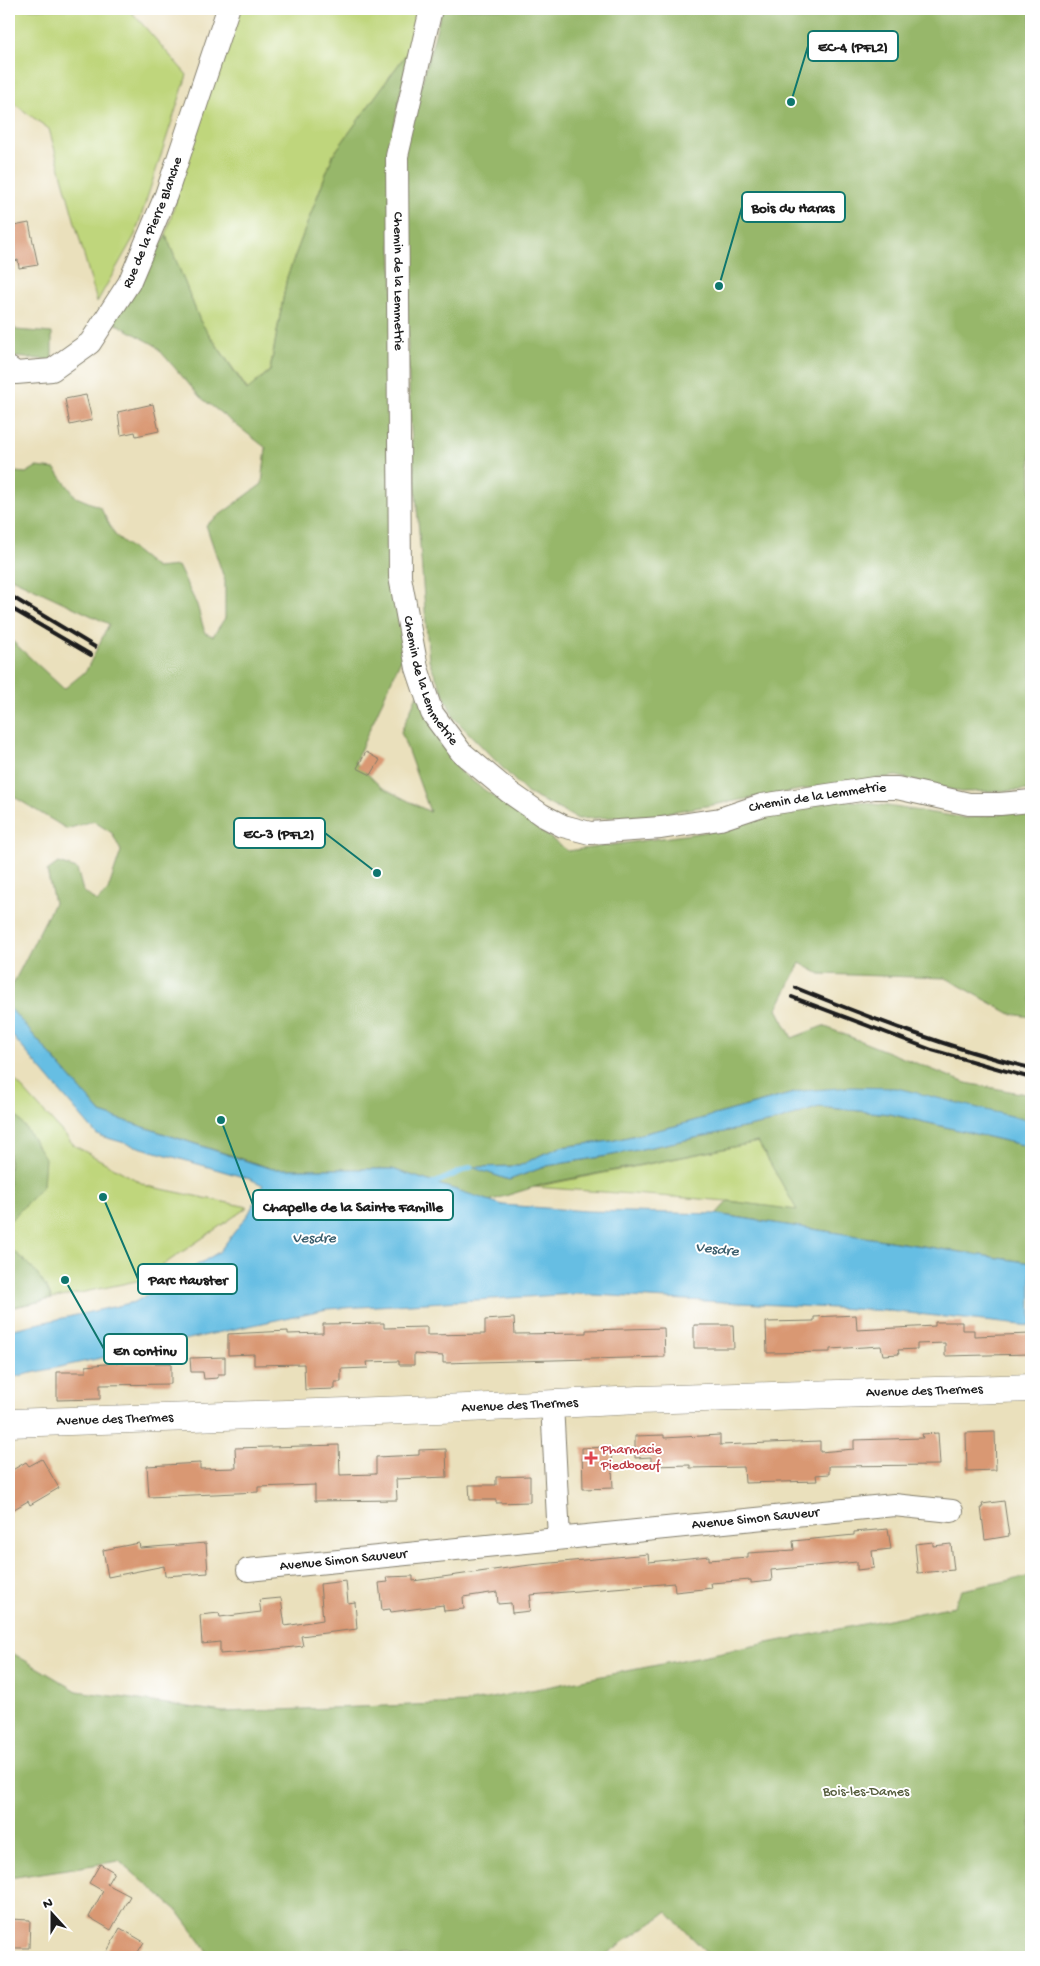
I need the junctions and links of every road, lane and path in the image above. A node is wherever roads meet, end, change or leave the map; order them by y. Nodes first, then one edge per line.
1 (228, 9) edge
2 (431, 9) edge
3 (9, 368) edge
4 (1031, 801) edge
5 (1031, 1388) edge
6 (552, 1404) junction
7 (9, 1423) edge
8 (952, 1511) dead end
9 (559, 1538) junction
10 (248, 1570) dead end

1 - 3 street, Rue de la Pierre Blanche
2 - 4 street, Chemin de la Lemmetrie
5 - 6 main road, Avenue des Thermes
6 - 7 main road, Avenue des Thermes
6 - 9 street
8 - 9 street, Avenue Simon Sauveur
9 - 10 street, Avenue Simon Sauveur

